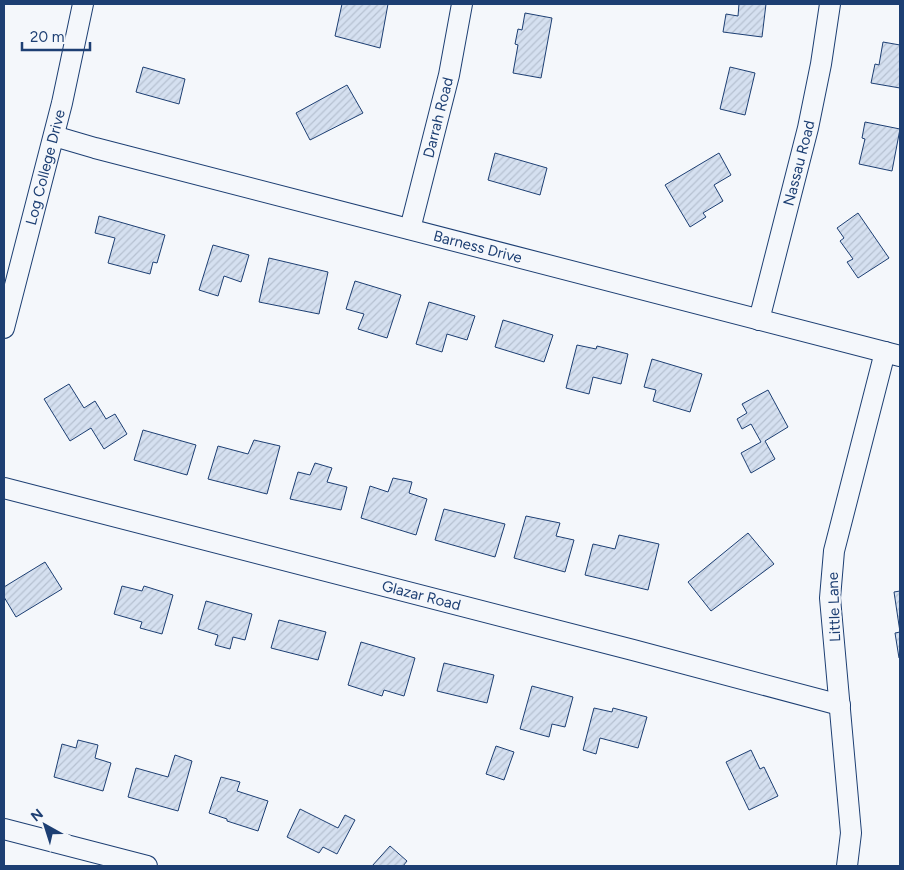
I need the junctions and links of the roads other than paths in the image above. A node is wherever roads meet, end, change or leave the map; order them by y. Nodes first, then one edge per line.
1 (83, 4) edge
2 (462, 4) edge
3 (830, 4) edge
4 (54, 136) junction
5 (410, 229) junction
6 (760, 320) junction
7 (4, 328) edge
8 (893, 354) edge
9 (4, 488) edge
10 (840, 705) junction
11 (4, 829) edge
12 (147, 866) edge
13 (847, 866) edge

1 - 4 street, Log College Drive
2 - 5 street, Darrah Road
3 - 6 street, Nassau Road
4 - 5 street, Barness Drive
4 - 7 street, Log College Drive
5 - 6 street, Barness Drive
6 - 8 street, Barness Drive
8 - 10 street, Little Lane
9 - 10 street, Glazar Road
10 - 13 street, Little Lane
11 - 12 street

